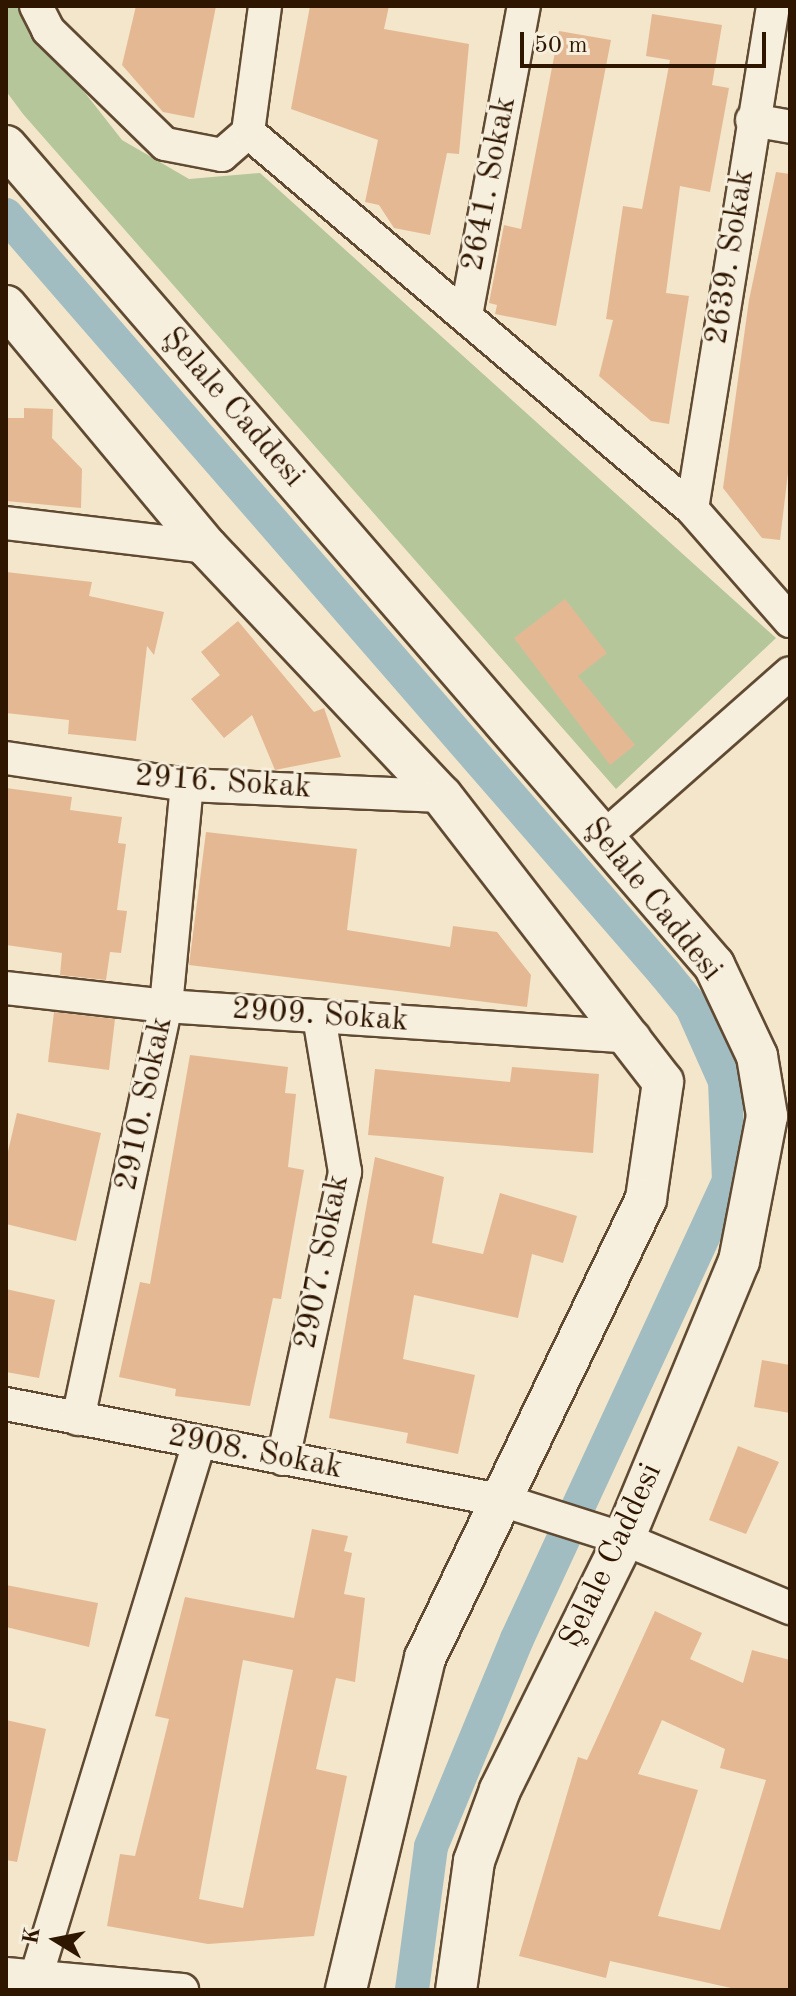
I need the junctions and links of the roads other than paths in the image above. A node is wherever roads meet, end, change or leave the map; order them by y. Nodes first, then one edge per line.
1 (36, 6) edge
2 (265, 6) edge
3 (524, 6) edge
4 (773, 6) edge
5 (752, 120) junction
6 (790, 127) edge
7 (248, 132) junction
8 (6, 146) edge
9 (6, 306) edge
10 (466, 315) junction
11 (692, 509) junction
12 (6, 523) edge
13 (207, 547) junction
14 (790, 621) edge
15 (790, 673) edge
16 (6, 758) edge
17 (187, 785) junction
18 (442, 796) junction
19 (603, 838) junction
20 (6, 988) edge
21 (166, 1006) junction
22 (319, 1016) junction
23 (634, 1037) junction
24 (6, 1404) edge
25 (78, 1419) junction
26 (199, 1443) junction
27 (283, 1459) junction
28 (505, 1501) junction
29 (624, 1539) junction
30 (790, 1608) edge
31 (24, 1982) edge
32 (182, 1990) edge
33 (346, 1990) edge
34 (456, 1990) edge

1 - 7 street
2 - 7 street
3 - 10 street, 2641. Sokak
4 - 5 street, 2639. Sokak
5 - 6 street
5 - 11 street, 2639. Sokak
7 - 10 street
8 - 19 street, Şelale Caddesi
9 - 13 street
10 - 11 street
11 - 14 street
12 - 13 street
13 - 18 street
15 - 19 street
16 - 17 street, 2916. Sokak
17 - 18 street, 2916. Sokak
17 - 21 street, 2910. Sokak
18 - 23 street
19 - 29 street, Şelale Caddesi
20 - 21 street, 2909. Sokak
21 - 22 street, 2909. Sokak
21 - 25 street, 2910. Sokak
22 - 23 street, 2909. Sokak
22 - 27 street, 2907. Sokak
23 - 28 street
24 - 25 street, 2908. Sokak
25 - 26 street, 2908. Sokak
26 - 27 street, 2908. Sokak
26 - 31 street
27 - 28 street, 2908. Sokak
28 - 29 street, 2908. Sokak
28 - 33 street
29 - 30 street, 2908. Sokak
29 - 34 street, Şelale Caddesi
31 - 32 street

